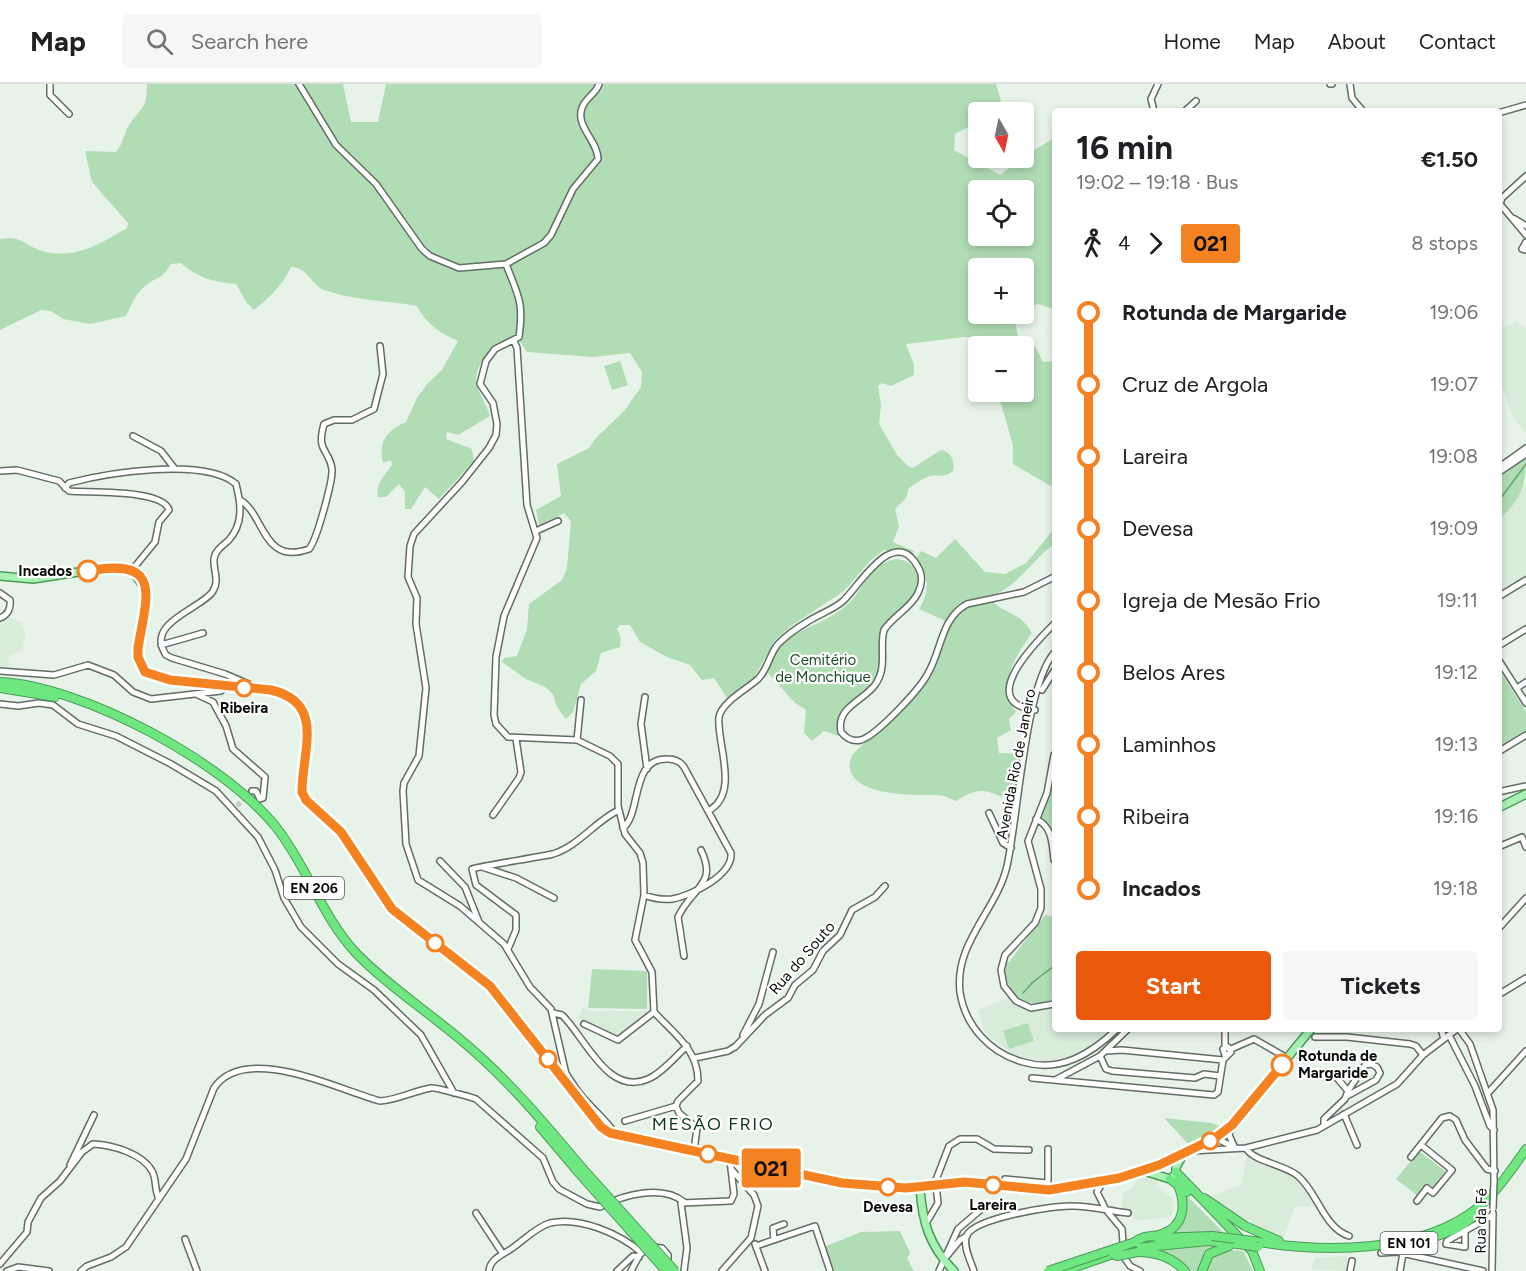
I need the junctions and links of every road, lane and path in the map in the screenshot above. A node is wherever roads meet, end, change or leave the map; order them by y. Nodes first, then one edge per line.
1 (50, 84) edge
2 (299, 84) edge
3 (599, 84) edge
4 (1158, 84) edge
5 (1350, 84) edge
6 (1196, 101) dead end
7 (1526, 105) edge
8 (1153, 108) edge
9 (1188, 108) edge
10 (1360, 108) edge
11 (1502, 112) edge
12 (69, 114) dead end
13 (1526, 176) edge
14 (1502, 198) edge
15 (1502, 208) edge
16 (1508, 215) junction
17 (1526, 226) edge
18 (1526, 235) edge
19 (1526, 242) edge
20 (1526, 250) edge
21 (506, 264) junction
22 (514, 342) junction
23 (380, 346) dead end
24 (133, 436) dead end
25 (1526, 448) edge
26 (1526, 454) edge
27 (1502, 465) edge
28 (175, 469) junction
29 (0, 471) edge
30 (1502, 471) edge
31 (65, 488) junction
32 (240, 500) junction
33 (558, 521) dead end
34 (537, 531) junction
35 (132, 570) junction
36 (0, 576) edge
37 (1052, 578) edge
38 (1526, 580) edge
39 (0, 593) edge
40 (1502, 595) edge
41 (0, 618) edge
42 (1052, 626) edge
43 (1526, 629) edge
44 (203, 633) dead end
45 (1502, 644) edge
46 (161, 645) junction
47 (1052, 656) edge
48 (1050, 660) junction
49 (1052, 664) edge
50 (1502, 665) edge
51 (0, 671) edge
52 (1052, 672) edge
53 (0, 682) edge
54 (1526, 682) edge
55 (225, 686) junction
56 (0, 688) edge
57 (1517, 688) junction
58 (253, 689) junction
59 (198, 694) junction
60 (645, 697) dead end
61 (580, 700) dead end
62 (1526, 703) edge
63 (0, 704) edge
64 (1035, 710) junction
65 (1526, 735) edge
66 (516, 740) junction
67 (577, 740) junction
68 (1502, 750) edge
69 (1052, 766) edge
70 (647, 769) junction
71 (1526, 786) edge
72 (252, 791) tunnel mouth
73 (1502, 791) edge
74 (1526, 794) edge
75 (1502, 806) edge
76 (619, 810) junction
77 (708, 811) junction
78 (989, 813) dead end
79 (493, 815) dead end
80 (1036, 819) junction
81 (623, 828) junction
82 (1502, 845) edge
83 (1052, 847) edge
84 (1526, 847) edge
85 (1010, 848) junction
86 (701, 850) dead end
87 (440, 861) dead end
88 (478, 866) junction
89 (885, 886) dead end
90 (698, 889) junction
91 (644, 896) junction
92 (554, 898) dead end
93 (1526, 898) edge
94 (479, 922) junction
95 (1502, 925) edge
96 (508, 949) junction
97 (773, 951) dead end
98 (684, 956) dead end
99 (1526, 978) edge
100 (1502, 993) edge
101 (1052, 1005) edge
102 (654, 1012) junction
103 (553, 1013) junction
104 (584, 1024) dead end
105 (1113, 1032) edge
106 (1125, 1032) edge
107 (1225, 1032) edge
108 (1309, 1032) edge
109 (1443, 1032) edge
110 (1454, 1032) edge
111 (1460, 1032) edge
112 (1316, 1037) dead end
113 (1447, 1037) junction
114 (1117, 1039) junction
115 (687, 1046) junction
116 (735, 1047) junction
117 (1228, 1048) junction
118 (1122, 1050) junction
119 (1106, 1051) junction
120 (1526, 1052) edge
121 (1423, 1055) junction
122 (1100, 1056) junction
123 (1224, 1057) junction
124 (695, 1058) junction
125 (1285, 1061) junction
126 (561, 1070) junction
127 (1220, 1076) junction
128 (1325, 1077) dead end
129 (1032, 1078) dead end
130 (1055, 1080) junction
131 (454, 1093) junction
132 (1348, 1093) junction
133 (1488, 1093) junction
134 (676, 1106) junction
135 (1344, 1114) junction
136 (94, 1115) dead end
137 (625, 1121) dead end
138 (1232, 1125) junction
139 (1324, 1126) junction
140 (1495, 1131) junction
141 (615, 1134) junction
142 (1215, 1138) junction
143 (1357, 1145) dead end
144 (1421, 1145) junction
145 (1235, 1148) junction
146 (1246, 1148) junction
147 (1048, 1149) dead end
148 (1526, 1149) edge
149 (1029, 1150) dead end
150 (1222, 1150) junction
151 (694, 1151) junction
152 (1191, 1151) junction
153 (1183, 1155) junction
154 (1526, 1155) edge
155 (1411, 1157) dead end
156 (730, 1159) junction
157 (1168, 1161) junction
158 (1159, 1165) junction
159 (69, 1166) junction
160 (730, 1169) junction
161 (1176, 1169) junction
162 (1141, 1170) junction
163 (1495, 1170) junction
164 (581, 1171) junction
165 (940, 1173) junction
166 (1160, 1176) junction
167 (1005, 1179) dead end
168 (1013, 1180) junction
169 (1103, 1182) junction
170 (1173, 1182) junction
171 (938, 1185) junction
172 (920, 1187) junction
173 (1048, 1187) junction
174 (1009, 1188) junction
175 (1190, 1188) junction
176 (159, 1199) junction
177 (1416, 1201) dead end
178 (684, 1202) junction
179 (985, 1206) dead end
180 (1106, 1210) junction
181 (1493, 1212) junction
182 (476, 1213) dead end
183 (1128, 1213) dead end
184 (783, 1224) dead end
185 (925, 1225) junction
186 (1465, 1232) dead end
187 (966, 1236) junction
188 (1349, 1236) dead end
189 (751, 1238) junction
190 (185, 1239) dead end
191 (774, 1240) junction
192 (1224, 1244) junction
193 (1255, 1244) junction
194 (756, 1246) junction
195 (1136, 1247) junction
196 (1299, 1247) junction
197 (1381, 1253) dead end
198 (1403, 1253) junction
199 (503, 1254) junction
200 (640, 1255) junction
201 (943, 1260) junction
202 (1352, 1261) dead end
203 (0, 1264) edge
204 (1463, 1269) edge
205 (7, 1271) edge
206 (49, 1271) edge
207 (81, 1271) edge
208 (197, 1271) edge
209 (489, 1271) edge
210 (617, 1271) edge
211 (631, 1271) edge
212 (667, 1271) edge
213 (675, 1271) edge
214 (684, 1271) edge
215 (722, 1271) edge
216 (765, 1271) edge
217 (830, 1271) edge
218 (939, 1271) edge
219 (954, 1271) edge
220 (974, 1271) edge
221 (1048, 1271) edge
222 (1064, 1271) edge
223 (1140, 1271) edge
224 (1185, 1271) edge
225 (1202, 1271) edge
226 (1255, 1271) edge
227 (1260, 1271) edge
228 (1350, 1271) edge
229 (1400, 1271) edge
230 (1483, 1271) edge
231 (1492, 1271) edge

1 - 12 street
2 - 21 street
3 - 21 street
4 - 8 street
5 - 10 street
6 - 9 street
7 - 11 street
13 - 14 street
15 - 16 street
16 - 17 street
16 - 18 street
19 - 20 street
21 - 22 street
22 - 34 street
22 - 94 street
23 - 32 street
24 - 28 street
25 - 27 street
26 - 30 street
28 - 31 street
28 - 32 street
29 - 31 street
31 - 35 street
32 - 46 street
33 - 34 street
34 - 66 street
35 - 36 main road
35 - 55 main road
37 - 77 street
38 - 40 street
39 - 41 street
42 - 64 street
43 - 45 street
44 - 46 street
46 - 58 street
47 - 48 street
48 - 49 street
48 - 64 street
50 - 57 street
51 - 59 street
52 - 64 street, Avenida Rio de Janeiro
53 - 164 highway, EN 206
54 - 57 street
55 - 58 main road
55 - 59 street
56 - 164 highway, EN 206
57 - 62 street
58 - 126 main road
59 - 72 street
60 - 70 street
61 - 67 street
63 - 131 street
64 - 85 street, Avenida Rio de Janeiro
65 - 68 street
66 - 67 street
66 - 79 street
67 - 76 street
69 - 80 street
70 - 77 street
70 - 81 street
71 - 73 street
74 - 75 main road
76 - 81 street
76 - 88 street
77 - 90 street
78 - 85 street
80 - 83 street
80 - 101 street
81 - 91 street
82 - 84 street
85 - 105 street, Avenida Rio de Janeiro
86 - 90 street
87 - 94 street
88 - 92 street
88 - 96 street
89 - 116 street, Rua do Souto
90 - 91 street
90 - 98 street
91 - 102 street
93 - 95 street
94 - 96 street
96 - 103 street
97 - 116 street
99 - 100 street
102 - 104 street
102 - 115 street
103 - 115 street
103 - 126 street
106 - 114 street
107 - 117 street
108 - 125 main road
109 - 113 street
110 - 113 street
111 - 133 street, Rua da Fé
112 - 121 street
113 - 121 street
113 - 140 street
114 - 118 street
114 - 119 street
115 - 124 street
116 - 124 street
117 - 123 street
117 - 125 street
118 - 119 street
118 - 123 street
119 - 122 street
120 - 133 street
121 - 135 street
122 - 127 street
122 - 130 street
123 - 127 street
124 - 134 street
125 - 138 main road
126 - 141 street
126 - 141 main road
127 - 130 street
128 - 132 street
129 - 130 street
131 - 176 street
131 - 178 street
132 - 132 street
132 - 139 street
133 - 140 street, Rua da Fé
134 - 137 street
134 - 151 street
135 - 139 street
135 - 143 street
136 - 159 street
138 - 142 main road
138 - 145 street
139 - 146 street
140 - 163 street, Rua da Fé
141 - 151 main road
142 - 145 street
142 - 150 street
142 - 152 main road
144 - 155 street
144 - 163 street
144 - 177 street
145 - 146 street
145 - 150 street
146 - 188 street
147 - 173 street
148 - 196 highway, EN 101
149 - 165 street
150 - 152 street
151 - 156 main road
152 - 153 main road
153 - 157 main road
153 - 161 main road
154 - 193 highway, EN 101
156 - 160 street
156 - 172 main road
157 - 158 main road
157 - 161 main road
158 - 162 main road
158 - 166 main road
159 - 176 street
159 - 203 street
160 - 178 street
160 - 189 street
161 - 170 main road
161 - 175 highway
162 - 166 main road
162 - 169 main road
163 - 181 street, Rua da Fé, bridge
164 - 212 highway, EN 206, bridge
164 - 213 highway, EN 206, bridge
165 - 171 street
165 - 171 street
166 - 170 main road
167 - 168 street
168 - 173 street
168 - 174 street
169 - 173 main road
169 - 180 street
170 - 195 highway
170 - 226 highway
171 - 172 main road
171 - 174 main road
171 - 185 street
172 - 185 main road
173 - 174 main road
175 - 196 highway
175 - 227 highway
176 - 207 street
178 - 214 street
179 - 201 street
180 - 183 street
180 - 187 street
180 - 223 street
181 - 186 street
181 - 231 street, Rua da Fé
182 - 199 street
184 - 191 street
185 - 201 main road
187 - 201 street
187 - 220 street
189 - 194 street
189 - 215 street
190 - 208 street
191 - 194 street
191 - 217 street
192 - 193 highway, EN 101, bridge
192 - 195 highway
192 - 225 highway
193 - 195 highway, EN 101, bridge
193 - 196 highway, EN 101
194 - 216 street
195 - 221 highway, bridge
195 - 222 highway, bridge
195 - 224 highway
197 - 198 street
198 - 204 street
198 - 229 street
199 - 200 street
199 - 209 street
200 - 210 street
200 - 211 street
200 - 212 street
201 - 218 street
201 - 219 main road
202 - 228 street
204 - 230 street
205 - 206 street

